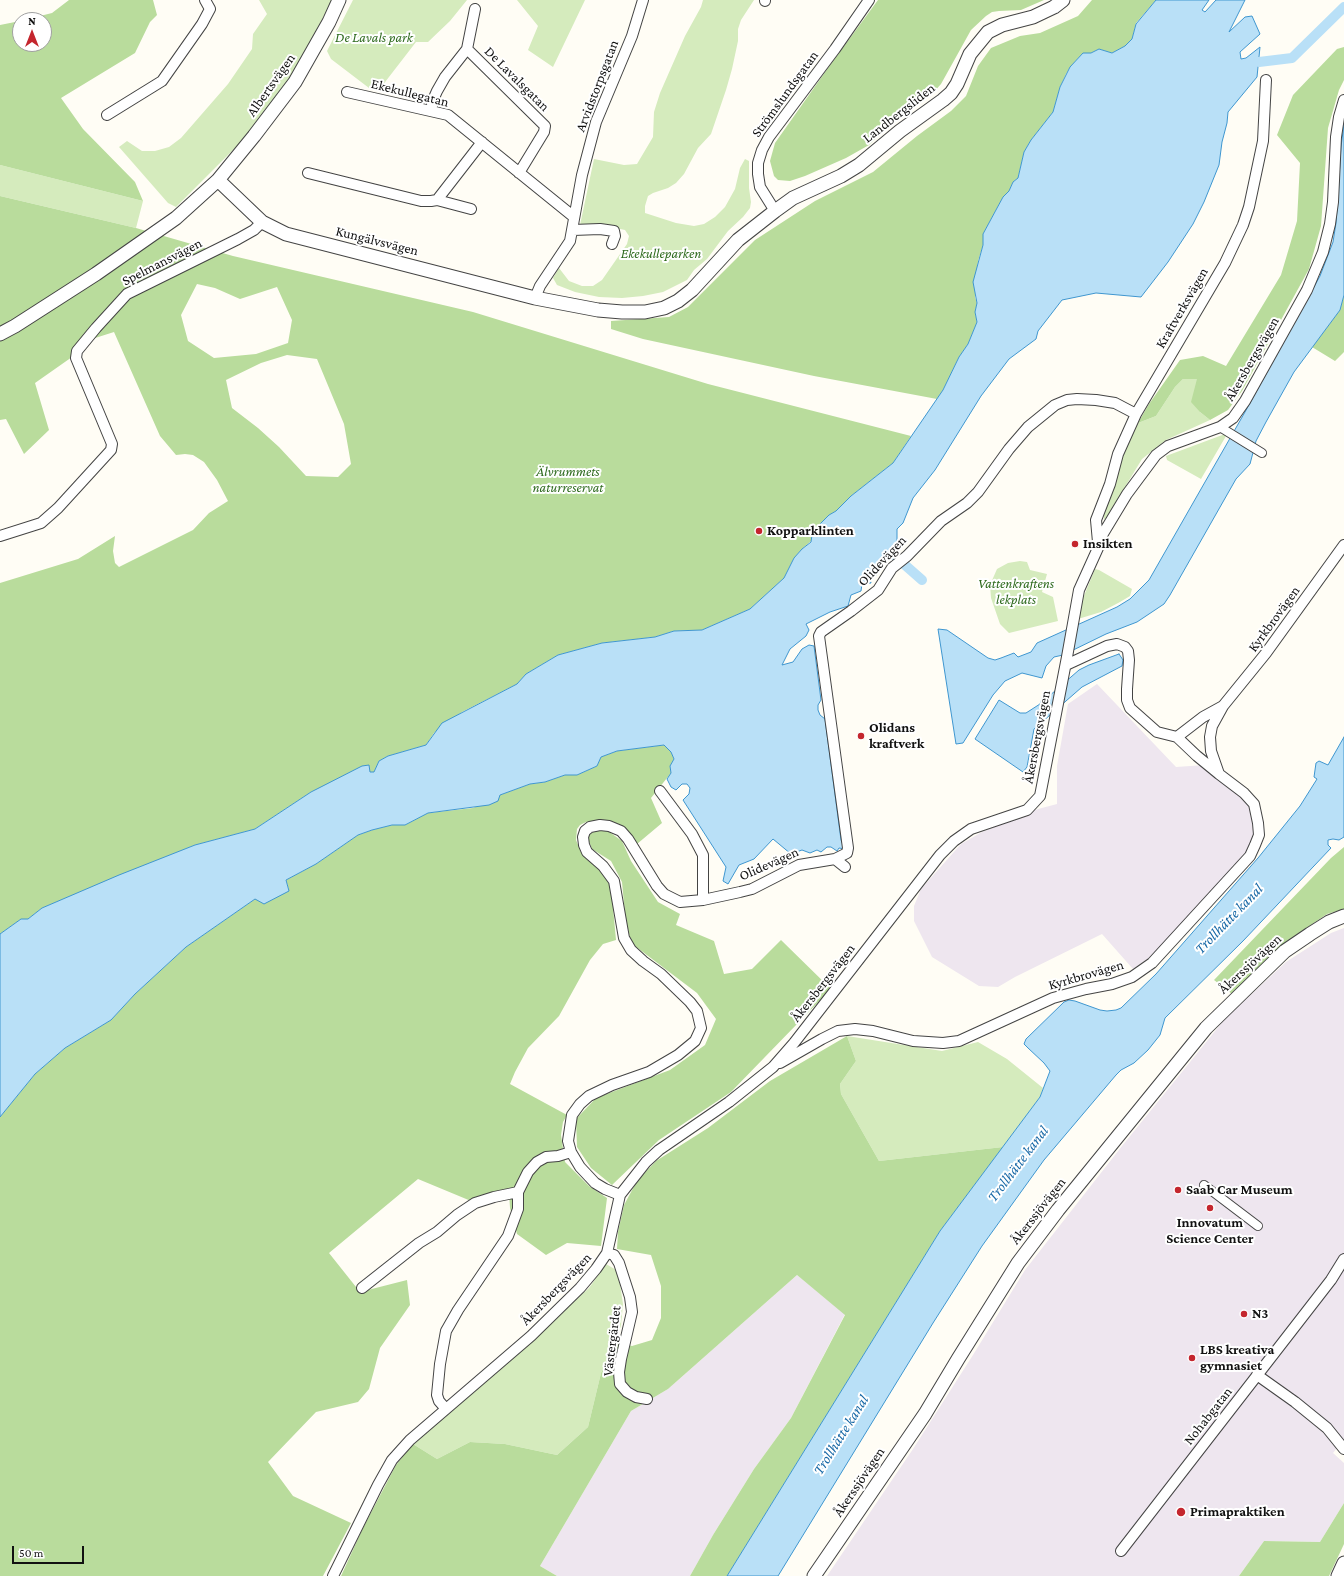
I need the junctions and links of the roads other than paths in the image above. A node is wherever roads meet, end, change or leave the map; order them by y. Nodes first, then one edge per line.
1 (205, 0) edge
2 (339, 0) edge
3 (643, 0) edge
4 (869, 0) edge
5 (1062, 0) edge
6 (475, 9) dead end
7 (467, 49) junction
8 (1266, 80) dead end
9 (347, 92) dead end
10 (1344, 100) edge
11 (431, 111) junction
12 (107, 116) dead end
13 (482, 142) junction
14 (308, 173) dead end
15 (519, 173) junction
16 (218, 180) junction
17 (436, 200) junction
18 (470, 209) dead end
19 (775, 211) junction
20 (574, 217) junction
21 (262, 222) junction
22 (572, 230) junction
23 (612, 244) dead end
24 (535, 298) junction
25 (0, 334) edge
26 (1136, 414) junction
27 (1220, 427) junction
28 (1262, 453) dead end
29 (0, 536) edge
30 (1098, 542) junction
31 (1344, 545) edge
32 (1067, 661) junction
33 (1223, 706) junction
34 (1177, 737) junction
35 (1219, 774) junction
36 (660, 792) dead end
37 (835, 859) junction
38 (845, 867) dead end
39 (703, 900) junction
40 (1344, 916) edge
41 (773, 1067) junction
42 (571, 1152) junction
43 (1204, 1185) dead end
44 (518, 1192) junction
45 (620, 1195) junction
46 (1258, 1226) dead end
47 (607, 1253) junction
48 (1344, 1258) edge
49 (362, 1288) dead end
50 (1257, 1375) junction
51 (647, 1399) dead end
52 (446, 1409) junction
53 (1344, 1449) edge
54 (1121, 1551) dead end
55 (1344, 1563) edge
56 (333, 1576) edge
57 (814, 1576) edge
58 (1338, 1576) edge

1 - 12 street
2 - 16 street, Albertsvägen
3 - 20 street, Arvidstorpsgatan
4 - 19 street, Strömslundsgatan
5 - 19 street, Landbergsliden
6 - 7 street
7 - 11 street, De Lavalsgatan
7 - 15 street, De Lavalsgatan
8 - 26 street, Kraftverksvägen
9 - 11 street, Ekekullegatan
10 - 27 street, Åkersbergsvägen
11 - 13 street, Ekekullegatan
13 - 15 street, Ekekullegatan
13 - 17 street
14 - 17 street
15 - 20 street, Ekekullegatan
16 - 21 street, Kungälvsvägen
16 - 25 street
17 - 18 street
19 - 24 street, Kungälvsvägen
20 - 22 street, Arvidstorpsgatan
21 - 24 street, Kungälvsvägen
21 - 29 street, Spelmansvägen
22 - 23 street
22 - 24 street, Arvidstorpsgatan
26 - 30 street, Kraftverksvägen
26 - 37 street, Olidevägen
27 - 28 street
27 - 30 street, Åkersbergsvägen
30 - 32 street, Åkersbergsvägen
31 - 33 street, Kyrkbrovägen
32 - 34 street
32 - 41 street, Åkersbergsvägen
33 - 34 street, Kyrkbrovägen
33 - 35 street, Kyrkbrovägen
34 - 35 street, Kyrkbrovägen
35 - 41 street, Kyrkbrovägen
36 - 39 street
37 - 38 street
37 - 39 street, Olidevägen
39 - 42 street, Olidevägen
40 - 57 street, Åkerssjövägen
41 - 45 street, Åkersbergsvägen
42 - 44 street
42 - 45 street, Olidevägen
43 - 46 street
44 - 49 street
44 - 52 street
45 - 47 street, Åkersbergsvägen
47 - 51 street, Västergärdet
47 - 52 street, Åkersbergsvägen
48 - 50 street, Nohabgatan
50 - 53 street
50 - 54 street, Nohabgatan
52 - 56 street, Åkersbergsvägen
55 - 58 street

